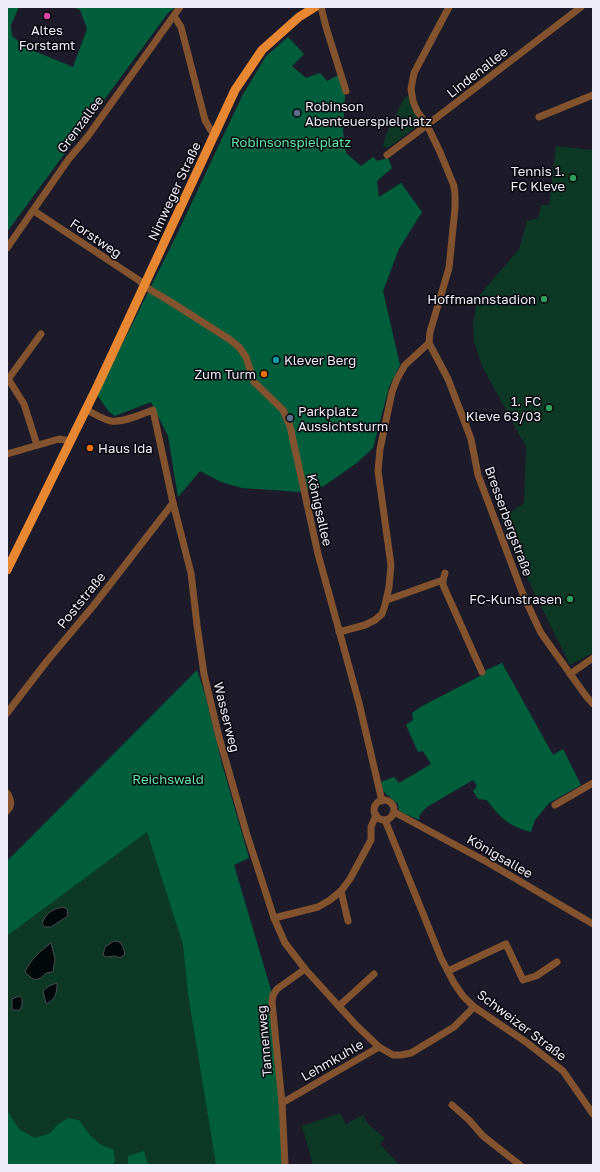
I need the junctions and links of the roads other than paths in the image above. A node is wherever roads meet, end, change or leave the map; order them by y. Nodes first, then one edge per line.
1 (180, 7) edge
2 (316, 7) edge
3 (321, 7) edge
4 (449, 7) edge
5 (581, 7) edge
6 (174, 16) junction
7 (346, 91) dead end
8 (593, 95) edge
9 (539, 117) dead end
10 (427, 125) junction
11 (214, 134) junction
12 (387, 155) dead end
13 (34, 211) junction
14 (7, 248) edge
15 (144, 286) junction
16 (41, 334) dead end
17 (429, 343) junction
18 (8, 378) edge
19 (85, 409) junction
20 (70, 441) junction
21 (37, 445) junction
22 (7, 454) edge
23 (173, 503) junction
24 (7, 570) edge
25 (386, 600) junction
26 (339, 632) junction
27 (593, 658) edge
28 (482, 672) dead end
29 (570, 674) junction
30 (593, 704) edge
31 (7, 713) edge
32 (593, 783) edge
33 (7, 793) edge
34 (382, 801) junction
35 (555, 805) dead end
36 (7, 811) edge
37 (394, 812) junction
38 (376, 815) junction
39 (386, 820) junction
40 (341, 891) junction
41 (274, 918) junction
42 (348, 922) dead end
43 (593, 924) edge
44 (557, 962) dead end
45 (305, 969) junction
46 (448, 971) junction
47 (374, 974) dead end
48 (339, 1006) junction
49 (474, 1007) junction
50 (379, 1047) junction
51 (282, 1103) junction
52 (452, 1105) dead end
53 (593, 1114) edge
54 (285, 1165) edge
55 (520, 1165) edge

1 - 6 street, Grenzallee
2 - 11 main road, Nimweger Straße
3 - 7 street
4 - 10 street
5 - 10 street, Lindenallee
6 - 11 street
6 - 13 street, Grenzallee
8 - 9 street
10 - 12 street, Lindenallee
10 - 17 street
11 - 15 main road, Nimweger Straße
13 - 14 street, Grenzallee
13 - 15 street, Forstweg
15 - 19 main road, Nimweger Straße
15 - 26 street, Königsallee
16 - 18 street
17 - 25 street
17 - 29 street, Bresserbergstraße
18 - 21 street
19 - 20 main road, Nimweger Straße
19 - 23 street, Wasserweg
20 - 21 street
20 - 24 main road, Nimweger Straße
21 - 22 street
23 - 31 street, Poststraße
23 - 41 street, Wasserweg
25 - 26 street
25 - 28 street
26 - 34 street, Königsallee
27 - 29 street
29 - 30 street, Bresserbergstraße
32 - 35 street
33 - 36 street
34 - 37 street, Königsallee
34 - 38 street
37 - 39 street
37 - 43 street, Königsallee
38 - 39 street
38 - 40 street
39 - 46 street, Schweizer Straße
40 - 41 street
40 - 42 street
41 - 45 street, Wasserweg
44 - 46 street
45 - 48 street, Wasserweg
45 - 51 street, Tannenweg
46 - 49 street, Schweizer Straße
47 - 48 street
48 - 50 street, Wasserweg
49 - 50 street, Lehmkuhle
49 - 53 street, Schweizer Straße
50 - 51 street, Lehmkuhle
51 - 54 street
52 - 55 street

